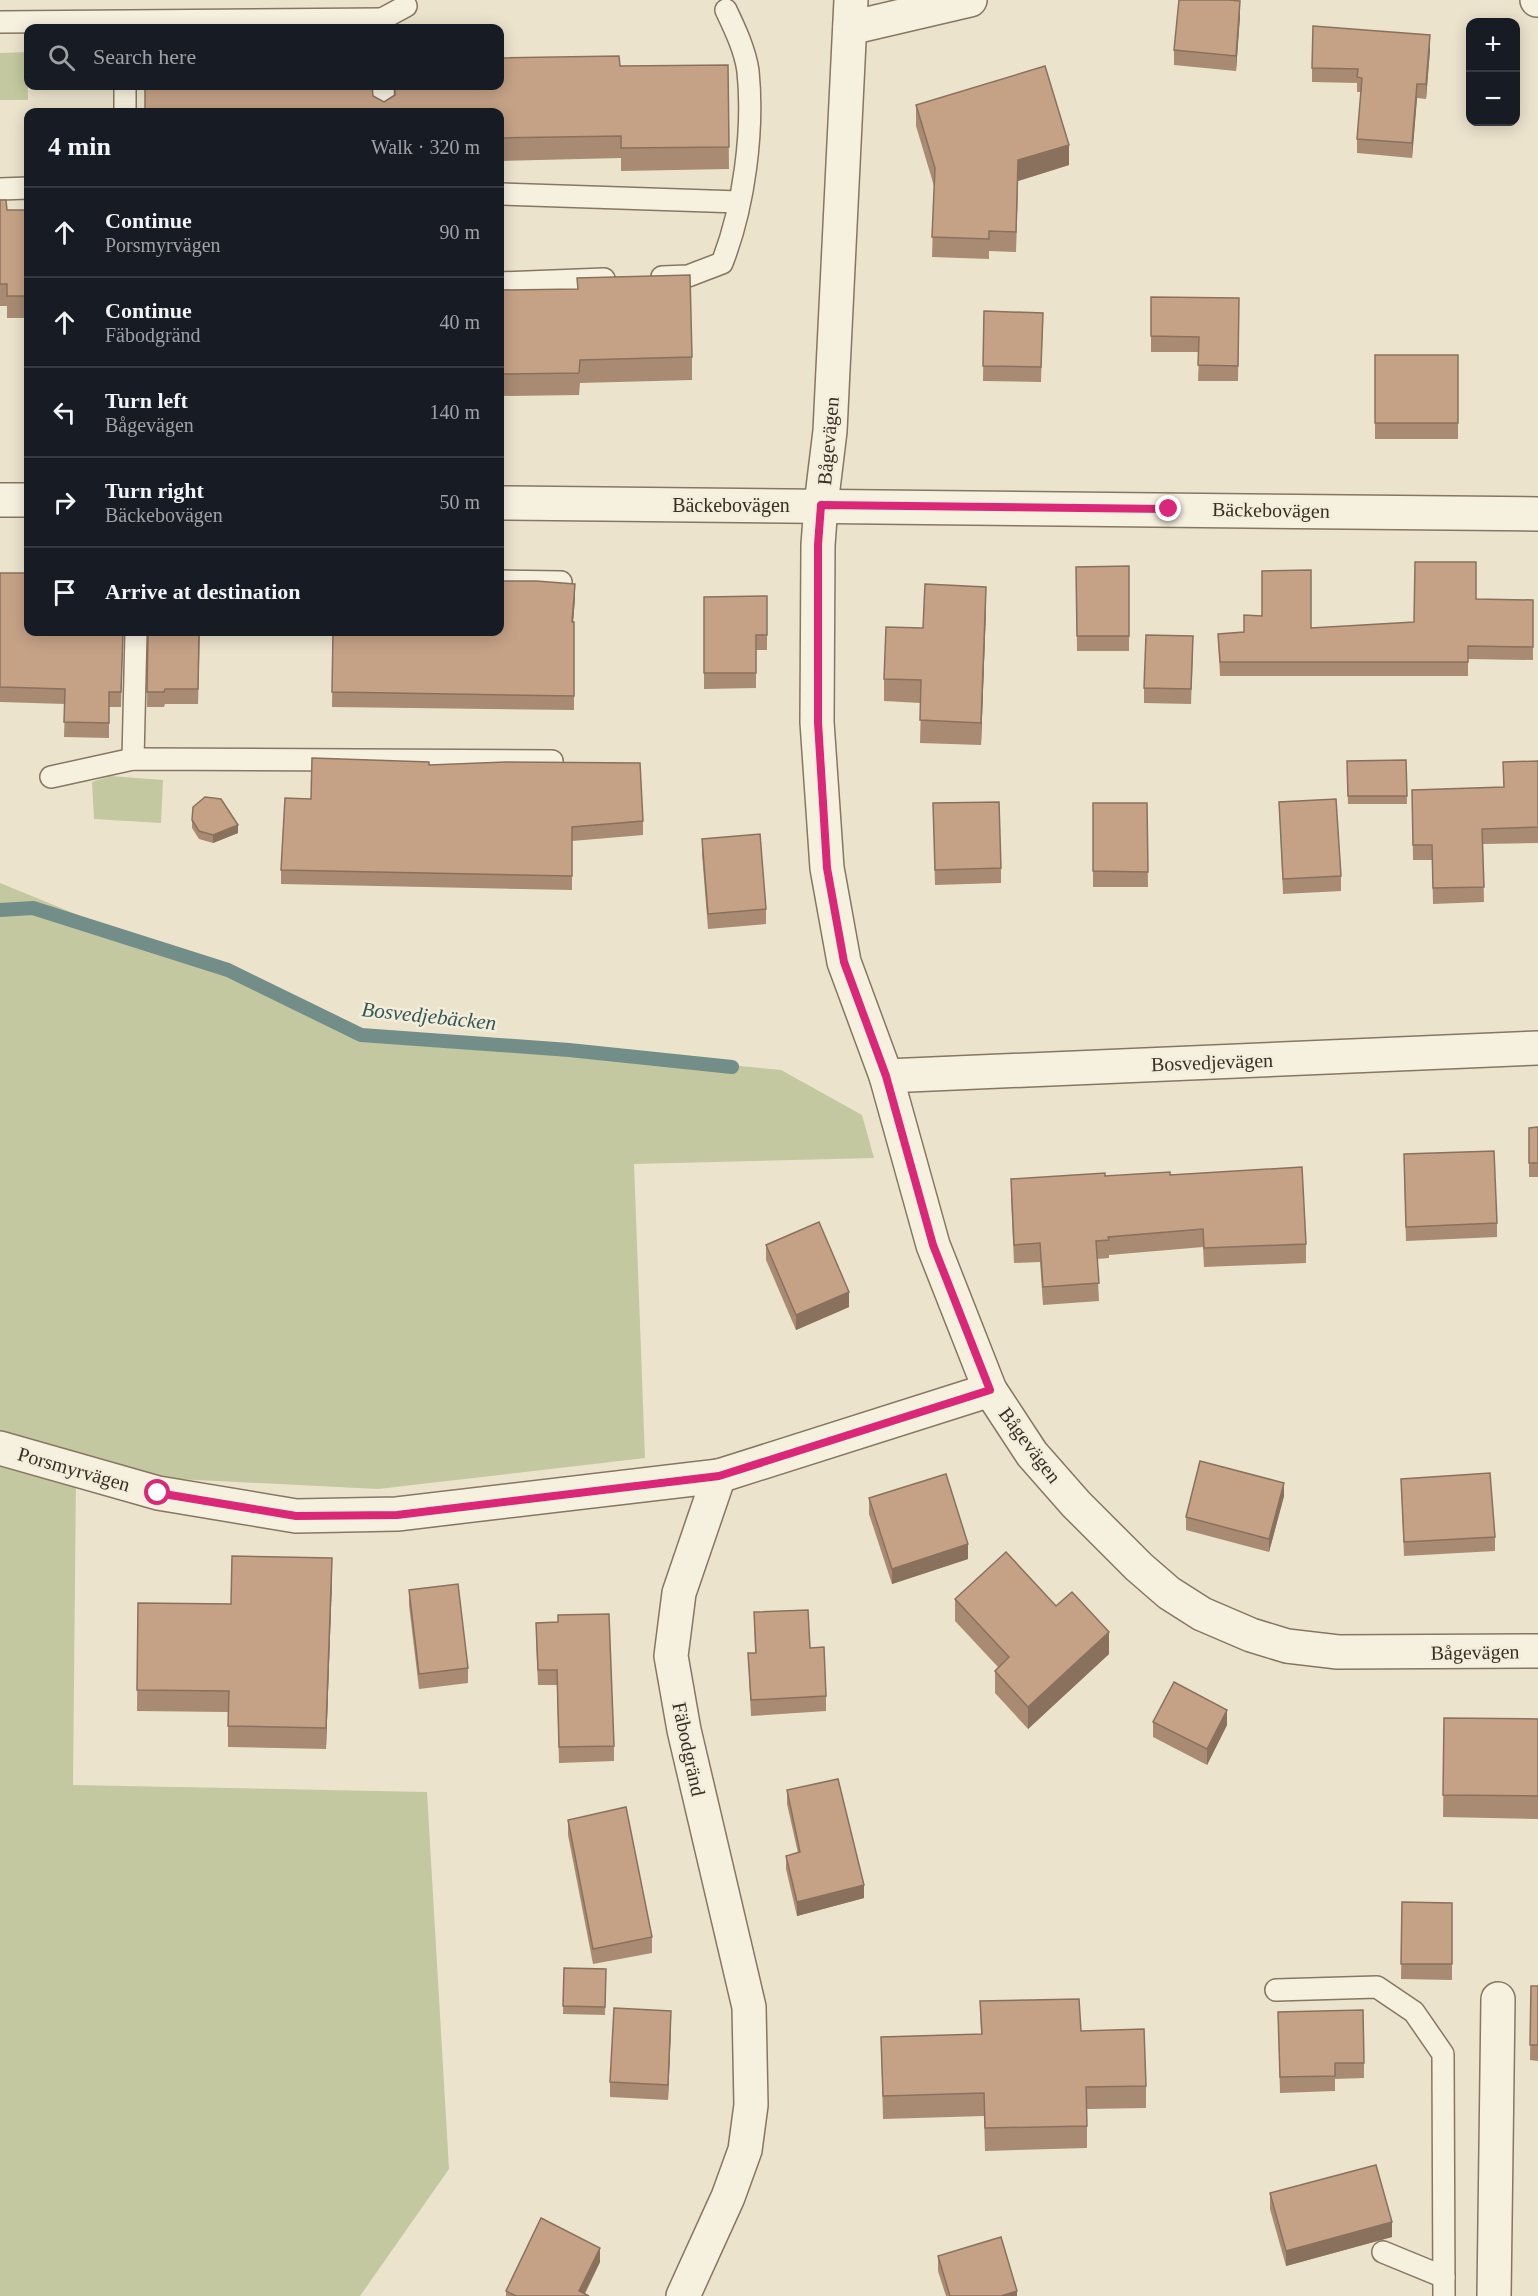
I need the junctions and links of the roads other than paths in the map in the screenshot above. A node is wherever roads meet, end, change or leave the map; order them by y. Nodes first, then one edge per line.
1 (970, 0) edge
2 (406, 6) dead end
3 (726, 10) dead end
4 (851, 14) edge
5 (0, 22) edge
6 (84, 24) edge
7 (382, 24) edge
8 (125, 90) edge
9 (383, 90) edge
10 (125, 108) edge
11 (384, 108) edge
12 (24, 188) edge
13 (0, 189) edge
14 (504, 194) edge
15 (740, 202) junction
16 (504, 283) edge
17 (0, 500) edge
18 (24, 500) edge
19 (504, 503) edge
20 (821, 505) junction
21 (1538, 514) edge
22 (504, 581) edge
23 (561, 582) edge
24 (136, 636) edge
25 (133, 759) junction
26 (552, 761) edge
27 (51, 777) dead end
28 (1538, 1048) edge
29 (886, 1076) junction
30 (990, 1390) junction
31 (0, 1448) edge
32 (719, 1476) junction
33 (1538, 1651) edge
34 (1276, 1990) dead end
35 (1498, 1999) dead end
36 (1383, 2252) dead end
37 (1444, 2287) edge
38 (683, 2296) edge
39 (1494, 2296) edge

1 - 4 street
2 - 7 lane
3 - 15 lane
4 - 20 street, Bågevägen
5 - 6 lane
8 - 10 lane
9 - 11 lane
12 - 13 lane
14 - 15 lane
15 - 16 lane
17 - 18 street
19 - 20 street, Bäckebovägen
20 - 21 street, Bäckebovägen
20 - 29 street, Bågevägen
22 - 23 lane
24 - 25 lane
25 - 26 lane
25 - 27 lane
28 - 29 street, Bosvedjevägen
29 - 30 street, Bågevägen
30 - 32 street
30 - 33 street, Bågevägen
31 - 32 street, Porsmyrvägen
32 - 38 street, Fäbodgränd
34 - 37 lane
35 - 39 street
36 - 37 lane

